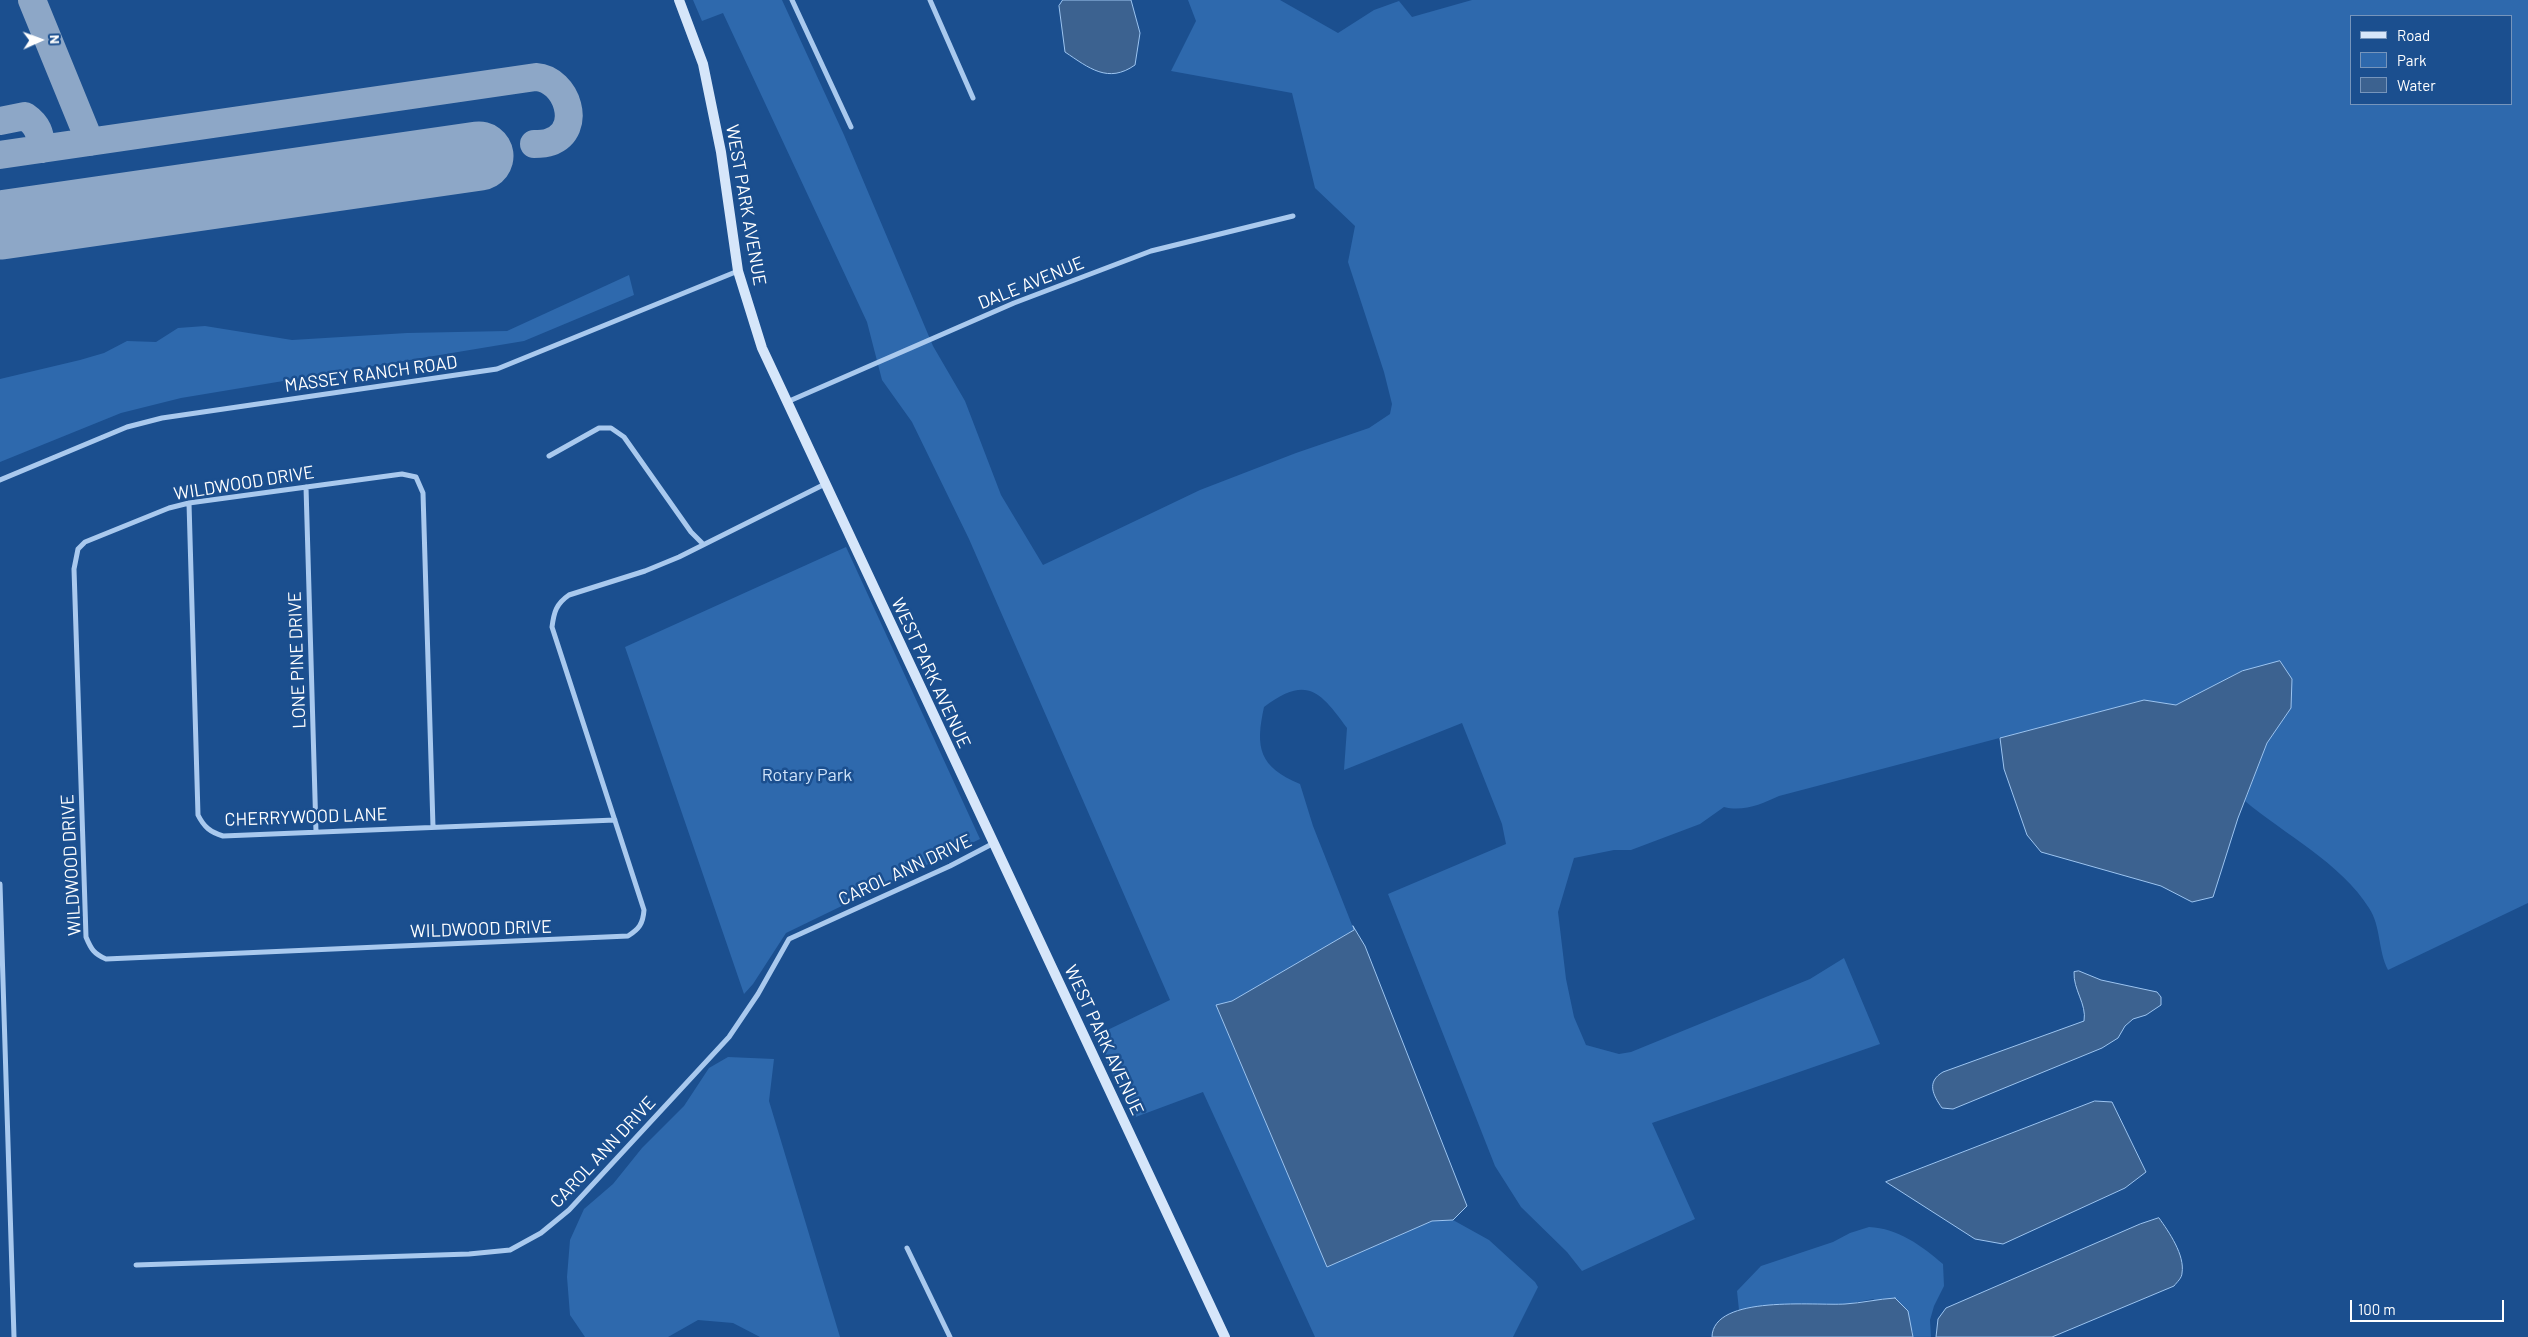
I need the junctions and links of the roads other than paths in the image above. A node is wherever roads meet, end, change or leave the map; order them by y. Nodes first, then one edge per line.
1 (679, 0) edge
2 (792, 0) edge
3 (930, 0) edge
4 (973, 98) dead end
5 (851, 126) dead end
6 (1293, 216) dead end
7 (738, 271) junction
8 (788, 402) junction
9 (549, 456) dead end
10 (0, 480) edge
11 (824, 484) junction
12 (306, 487) junction
13 (189, 503) junction
14 (702, 544) junction
15 (616, 820) junction
16 (432, 827) junction
17 (316, 832) junction
18 (994, 843) junction
19 (0, 884) edge
20 (907, 1248) dead end
21 (136, 1265) dead end
22 (14, 1337) edge
23 (950, 1337) edge
24 (1225, 1337) edge

1 - 7 street, WEST PARK AVENUE
2 - 5 street
3 - 4 street
6 - 8 street, DALE AVENUE
7 - 8 street, WEST PARK AVENUE
7 - 10 street, MASSEY RANCH ROAD
8 - 11 street, WEST PARK AVENUE
9 - 14 street
11 - 14 street, WILDWOOD DRIVE
11 - 18 street, WEST PARK AVENUE
12 - 13 street, WILDWOOD DRIVE
12 - 16 street, WILDWOOD DRIVE
12 - 17 street, LONE PINE DRIVE
13 - 15 street, WILDWOOD DRIVE
13 - 17 street, CHERRYWOOD LANE
14 - 15 street, WILDWOOD DRIVE
15 - 16 street, CHERRYWOOD LANE
16 - 17 street, CHERRYWOOD LANE
18 - 21 street, CAROL ANN DRIVE
18 - 24 street, WEST PARK AVENUE
19 - 22 street
20 - 23 street

